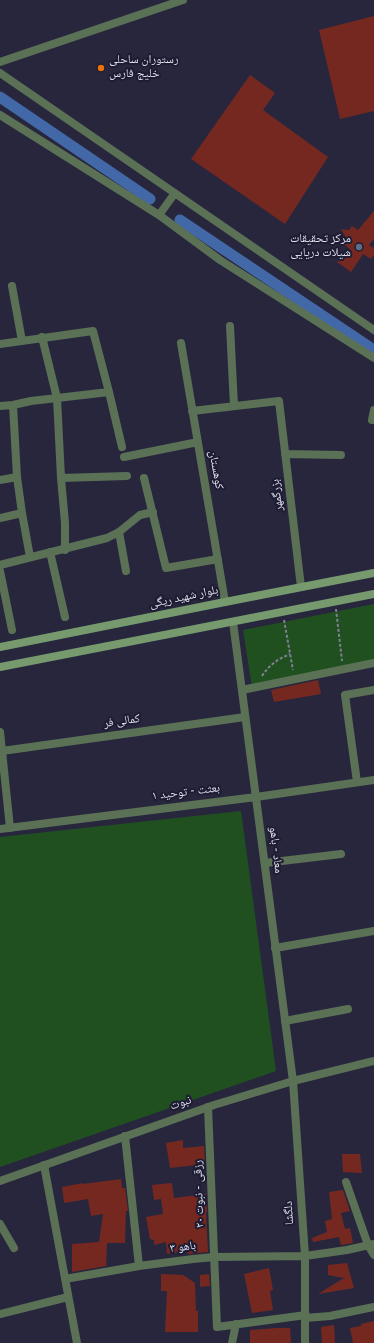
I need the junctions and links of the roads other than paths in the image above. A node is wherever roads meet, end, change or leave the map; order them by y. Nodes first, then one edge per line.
1 (183, 0) edge
2 (0, 62) edge
3 (0, 74) edge
4 (0, 115) edge
5 (175, 192) junction
6 (159, 215) junction
7 (12, 286) dead end
8 (230, 326) dead end
9 (374, 330) edge
10 (42, 337) junction
11 (22, 341) junction
12 (181, 343) dead end
13 (0, 344) edge
14 (374, 358) edge
15 (109, 392) junction
16 (57, 398) junction
17 (13, 405) junction
18 (0, 406) edge
19 (234, 406) junction
20 (374, 410) edge
21 (192, 411) junction
22 (372, 420) dead end
23 (198, 442) junction
24 (122, 447) dead end
25 (285, 454) junction
26 (342, 455) dead end
27 (124, 457) dead end
28 (128, 476) dead end
29 (17, 477) junction
30 (61, 478) junction
31 (144, 478) dead end
32 (0, 480) edge
33 (153, 512) junction
34 (22, 513) junction
35 (0, 518) edge
36 (119, 532) junction
37 (64, 550) junction
38 (50, 552) junction
39 (30, 557) junction
40 (218, 559) junction
41 (0, 565) edge
42 (0, 571) edge
43 (126, 571) dead end
44 (374, 574) edge
45 (301, 587) junction
46 (374, 594) edge
47 (225, 602) junction
48 (66, 617) dead end
49 (233, 622) junction
50 (12, 630) dead end
51 (0, 648) edge
52 (374, 663) edge
53 (0, 667) edge
54 (242, 690) junction
55 (374, 690) edge
56 (246, 717) junction
57 (0, 732) edge
58 (2, 751) junction
59 (374, 780) edge
60 (357, 782) junction
61 (256, 797) junction
62 (10, 828) junction
63 (0, 829) edge
64 (341, 854) dead end
65 (265, 863) junction
66 (374, 931) edge
67 (275, 948) junction
68 (348, 1009) dead end
69 (285, 1022) junction
70 (374, 1061) edge
71 (292, 1081) junction
72 (208, 1107) junction
73 (125, 1136) junction
74 (44, 1164) junction
75 (0, 1181) edge
76 (346, 1182) dead end
77 (0, 1224) edge
78 (371, 1244) edge
79 (14, 1248) dead end
80 (374, 1255) edge
81 (305, 1256) junction
82 (214, 1257) junction
83 (139, 1266) junction
84 (65, 1279) junction
85 (68, 1297) junction
86 (374, 1307) edge
87 (0, 1314) edge
88 (306, 1316) junction
89 (236, 1324) junction
90 (77, 1343) edge
91 (232, 1343) edge
92 (305, 1343) edge

1 - 2 street
3 - 5 street
4 - 6 street
5 - 6 street
5 - 9 street
6 - 14 street
7 - 11 street
8 - 19 street
10 - 11 street
10 - 15 street
10 - 16 street
11 - 13 street
12 - 21 street, کوهستان
15 - 16 street
15 - 24 street
16 - 17 street
16 - 30 street
17 - 18 street
17 - 29 street
19 - 21 street
19 - 25 street, بزرگمهر
20 - 22 street
21 - 23 street, کوهستان
23 - 27 street
23 - 40 street, کوهستان
25 - 26 street
25 - 45 street, بزرگمهر
28 - 30 street
29 - 32 street
29 - 34 street
30 - 37 street
31 - 33 street
33 - 36 street
33 - 40 street
34 - 35 street
34 - 39 street
36 - 37 street
36 - 43 street
37 - 38 street
38 - 39 street
38 - 48 street
39 - 41 street
40 - 47 street, کوهستان
42 - 50 street
44 - 45 main road, بلوار شهید ریگی
45 - 47 main road, بلوار شهید ریگی
46 - 49 main road
47 - 51 main road, بلوار شهید ریگی
49 - 53 main road
49 - 54 street, معاد - باهو
52 - 54 street
54 - 56 street, معاد - باهو
55 - 60 street
56 - 58 street, کمالی فر
56 - 61 street, معاد - باهو
57 - 58 street
58 - 62 street
59 - 60 street, بعثت - توحید ۱
60 - 61 street, بعثت - توحید ۱
61 - 62 street, بعثت - توحید ۱
61 - 65 street, معاد - باهو
62 - 63 street, بعثت - توحید ۱
64 - 65 street
65 - 67 street, معاد - باهو
66 - 67 street
67 - 69 street, معاد - باهو
68 - 69 street
69 - 71 street, معاد - باهو
70 - 71 street, نبوت
71 - 72 street, نبوت
71 - 81 street, دلگشا
72 - 73 street, نبوت
72 - 82 street, رزقی - نبوت ۲۰
73 - 74 street, نبوت
73 - 83 street
74 - 75 street, نبوت
74 - 84 street
76 - 78 street
77 - 79 street
78 - 80 street
78 - 81 street, باهو ۳
81 - 82 street, باهو ۳
81 - 88 street, دلگشا
82 - 83 street, باهو ۳
82 - 89 street, رزقی - نبوت ۲۰
83 - 84 street, باهو ۳
84 - 85 street
85 - 87 street
85 - 90 street
86 - 88 street
88 - 89 street
88 - 92 street, دلگشا
89 - 91 street

